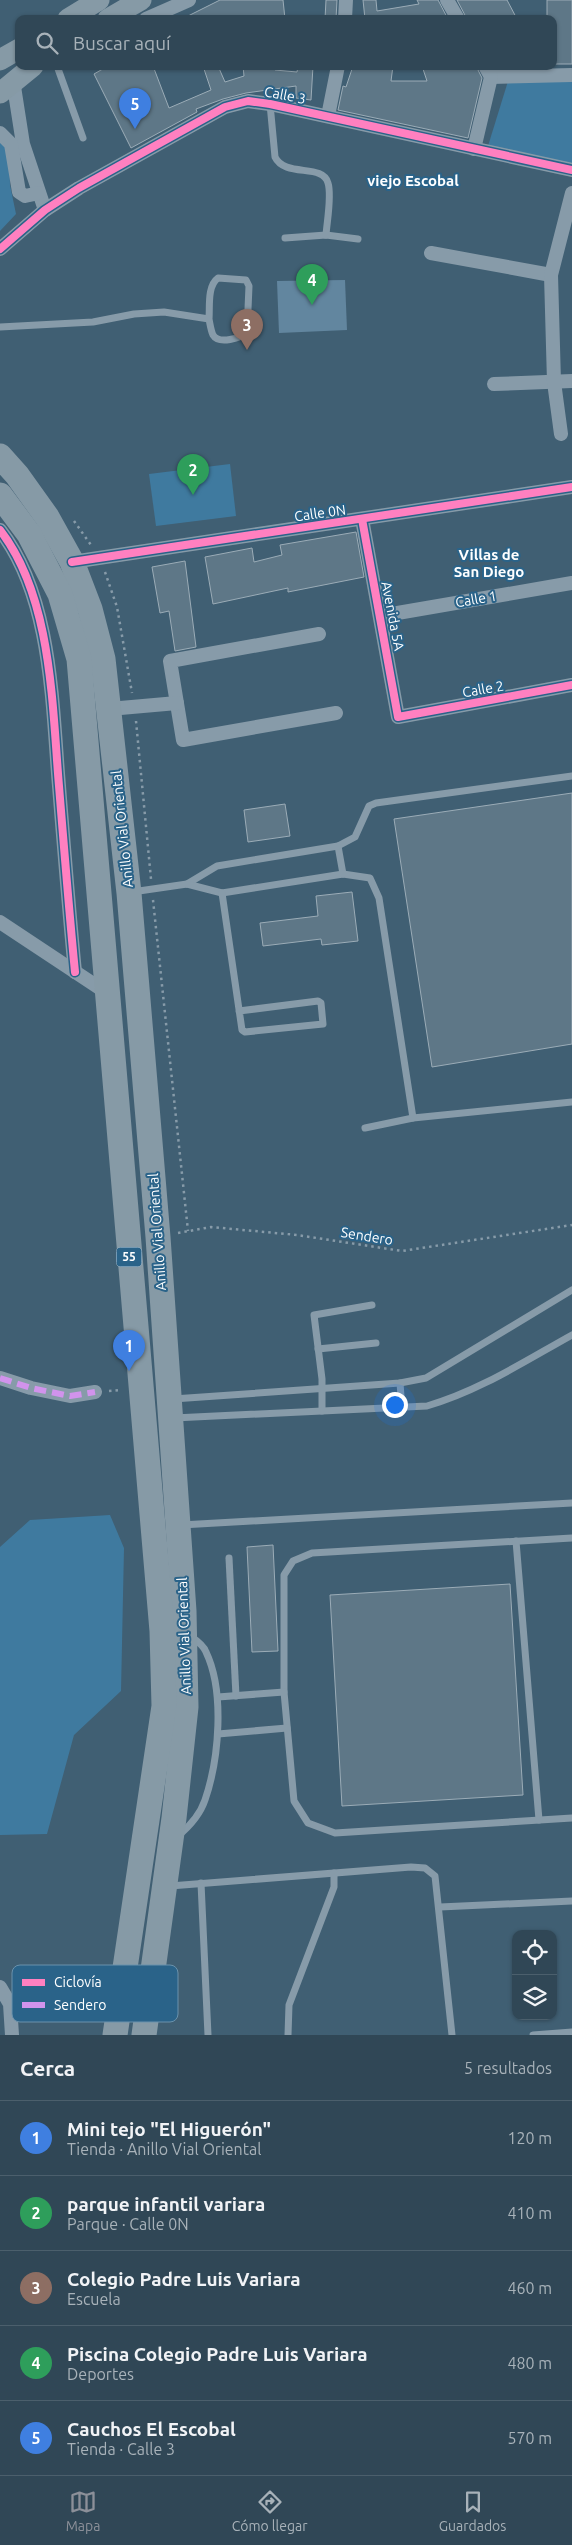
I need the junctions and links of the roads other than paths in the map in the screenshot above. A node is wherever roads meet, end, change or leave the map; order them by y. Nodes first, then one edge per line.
1 (141, 0) edge
2 (189, 0) edge
3 (346, 0) edge
4 (447, 0) edge
5 (90, 7) edge
6 (75, 15) edge
7 (115, 15) edge
8 (155, 15) edge
9 (345, 15) edge
10 (456, 15) edge
11 (15, 51) edge
12 (0, 60) edge
13 (28, 70) edge
14 (58, 70) edge
15 (337, 70) edge
16 (488, 71) edge
17 (572, 75) edge
18 (7, 87) edge
19 (270, 104) junction
20 (328, 116) junction
21 (0, 133) edge
22 (83, 138) dead end
23 (474, 149) junction
24 (572, 170) edge
25 (39, 193) junction
26 (572, 193) edge
27 (45, 210) junction
28 (326, 235) junction
29 (285, 238) dead end
30 (358, 239) dead end
31 (0, 248) edge
32 (430, 252) dead end
33 (551, 275) junction
34 (210, 319) junction
35 (0, 327) edge
36 (554, 382) junction
37 (572, 382) edge
38 (494, 384) dead end
39 (560, 434) dead end
40 (0, 456) edge
41 (572, 488) edge
42 (0, 495) edge
43 (362, 519) junction
44 (0, 530) edge
45 (72, 562) junction
46 (572, 583) edge
47 (380, 616) junction
48 (319, 634) dead end
49 (572, 686) edge
50 (177, 703) junction
51 (109, 709) junction
52 (336, 713) dead end
53 (398, 716) joint
54 (572, 776) edge
55 (338, 846) junction
56 (343, 874) junction
57 (188, 884) junction
58 (141, 891) junction
59 (222, 893) junction
60 (0, 922) edge
61 (75, 972) junction
62 (107, 994) junction
63 (239, 1011) junction
64 (572, 1102) edge
65 (413, 1118) junction
66 (365, 1128) dead end
67 (572, 1290) edge
68 (372, 1305) dead end
69 (572, 1335) edge
70 (376, 1342) dead end
71 (318, 1349) junction
72 (0, 1378) edge
73 (400, 1383) junction
74 (322, 1388) junction
75 (95, 1392) road end
76 (170, 1409) junction
77 (402, 1409) junction
78 (322, 1411) junction
79 (572, 1503) edge
80 (178, 1525) junction
81 (572, 1538) edge
82 (516, 1541) junction
83 (229, 1558) dead end
84 (185, 1631) junction
85 (284, 1692) junction
86 (236, 1696) junction
87 (218, 1697) junction
88 (287, 1728) junction
89 (218, 1734) junction
90 (572, 1818) edge
91 (539, 1820) junction
92 (171, 1843) junction
93 (334, 1873) junction
94 (201, 1883) junction
95 (164, 1886) junction
96 (572, 1901) edge
97 (440, 1907) junction
98 (125, 1965) edge
99 (153, 1965) edge
100 (0, 1987) edge
101 (117, 2022) edge
102 (146, 2022) edge
103 (572, 2032) edge
104 (12, 2035) edge
105 (115, 2035) edge
106 (144, 2035) edge
107 (208, 2035) edge
108 (288, 2035) edge
109 (452, 2035) edge
110 (533, 2035) edge

1 - 7 main road
2 - 8 street
3 - 9 street
4 - 10 street
5 - 6 main road
11 - 12 main road
13 - 18 main road
14 - 22 lane
15 - 20 street
16 - 17 street
16 - 23 street
18 - 25 street
19 - 20 street, Calle 3
19 - 27 street, Calle 3
19 - 28 lane
20 - 23 street, Calle 3
21 - 25 street
23 - 24 street, Calle 3
25 - 27 street
26 - 33 street
27 - 31 street, Calle 3
28 - 29 lane
28 - 30 lane
32 - 33 street
33 - 36 street
34 - 34 lane
34 - 35 lane
36 - 37 street
36 - 38 street
36 - 39 street
40 - 45 highway, Anillo Vial Oriental / 55
41 - 43 street, Calle 0N
42 - 62 highway, Anillo Vial Oriental / 55
43 - 45 street, Calle 0N
43 - 47 street, Avenida 5A
44 - 61 street
45 - 51 highway, Anillo Vial Oriental / 55
46 - 47 street, Calle 1
47 - 53 street, Avenida 5A
48 - 50 street
49 - 53 street, Calle 2
50 - 51 street
50 - 52 street
51 - 58 highway, Anillo Vial Oriental / 55
54 - 55 lane
55 - 56 lane
55 - 57 lane
56 - 59 lane
56 - 65 lane
57 - 58 lane
57 - 59 lane
58 - 76 highway, Anillo Vial Oriental / 55
59 - 63 lane
60 - 61 street
61 - 62 street
62 - 98 highway, Anillo Vial Oriental / 55
63 - 63 lane
64 - 65 lane
65 - 66 lane
67 - 73 lane
68 - 71 lane
69 - 77 lane
70 - 71 lane
71 - 74 lane
72 - 75 street
73 - 74 lane
73 - 77 lane
74 - 76 lane
74 - 78 lane
76 - 78 lane
76 - 80 highway, Anillo Vial Oriental / 55
77 - 78 lane
79 - 80 lane
80 - 84 highway, Anillo Vial Oriental / 55
81 - 82 lane
82 - 85 lane
82 - 91 lane
83 - 86 lane
84 - 87 lane
84 - 92 highway, Anillo Vial Oriental / 55
85 - 86 lane
85 - 88 lane
86 - 87 lane
87 - 89 lane
88 - 89 lane
88 - 91 lane
89 - 92 lane
90 - 91 lane
92 - 95 highway, Anillo Vial Oriental / 55
93 - 94 lane
93 - 97 lane
93 - 108 lane
94 - 95 lane
94 - 107 lane
95 - 99 highway, Anillo Vial Oriental / 55
96 - 97 lane
97 - 109 lane
100 - 104 street
101 - 105 highway, Anillo Vial Oriental / 55
102 - 106 highway, Anillo Vial Oriental / 55
103 - 110 lane

